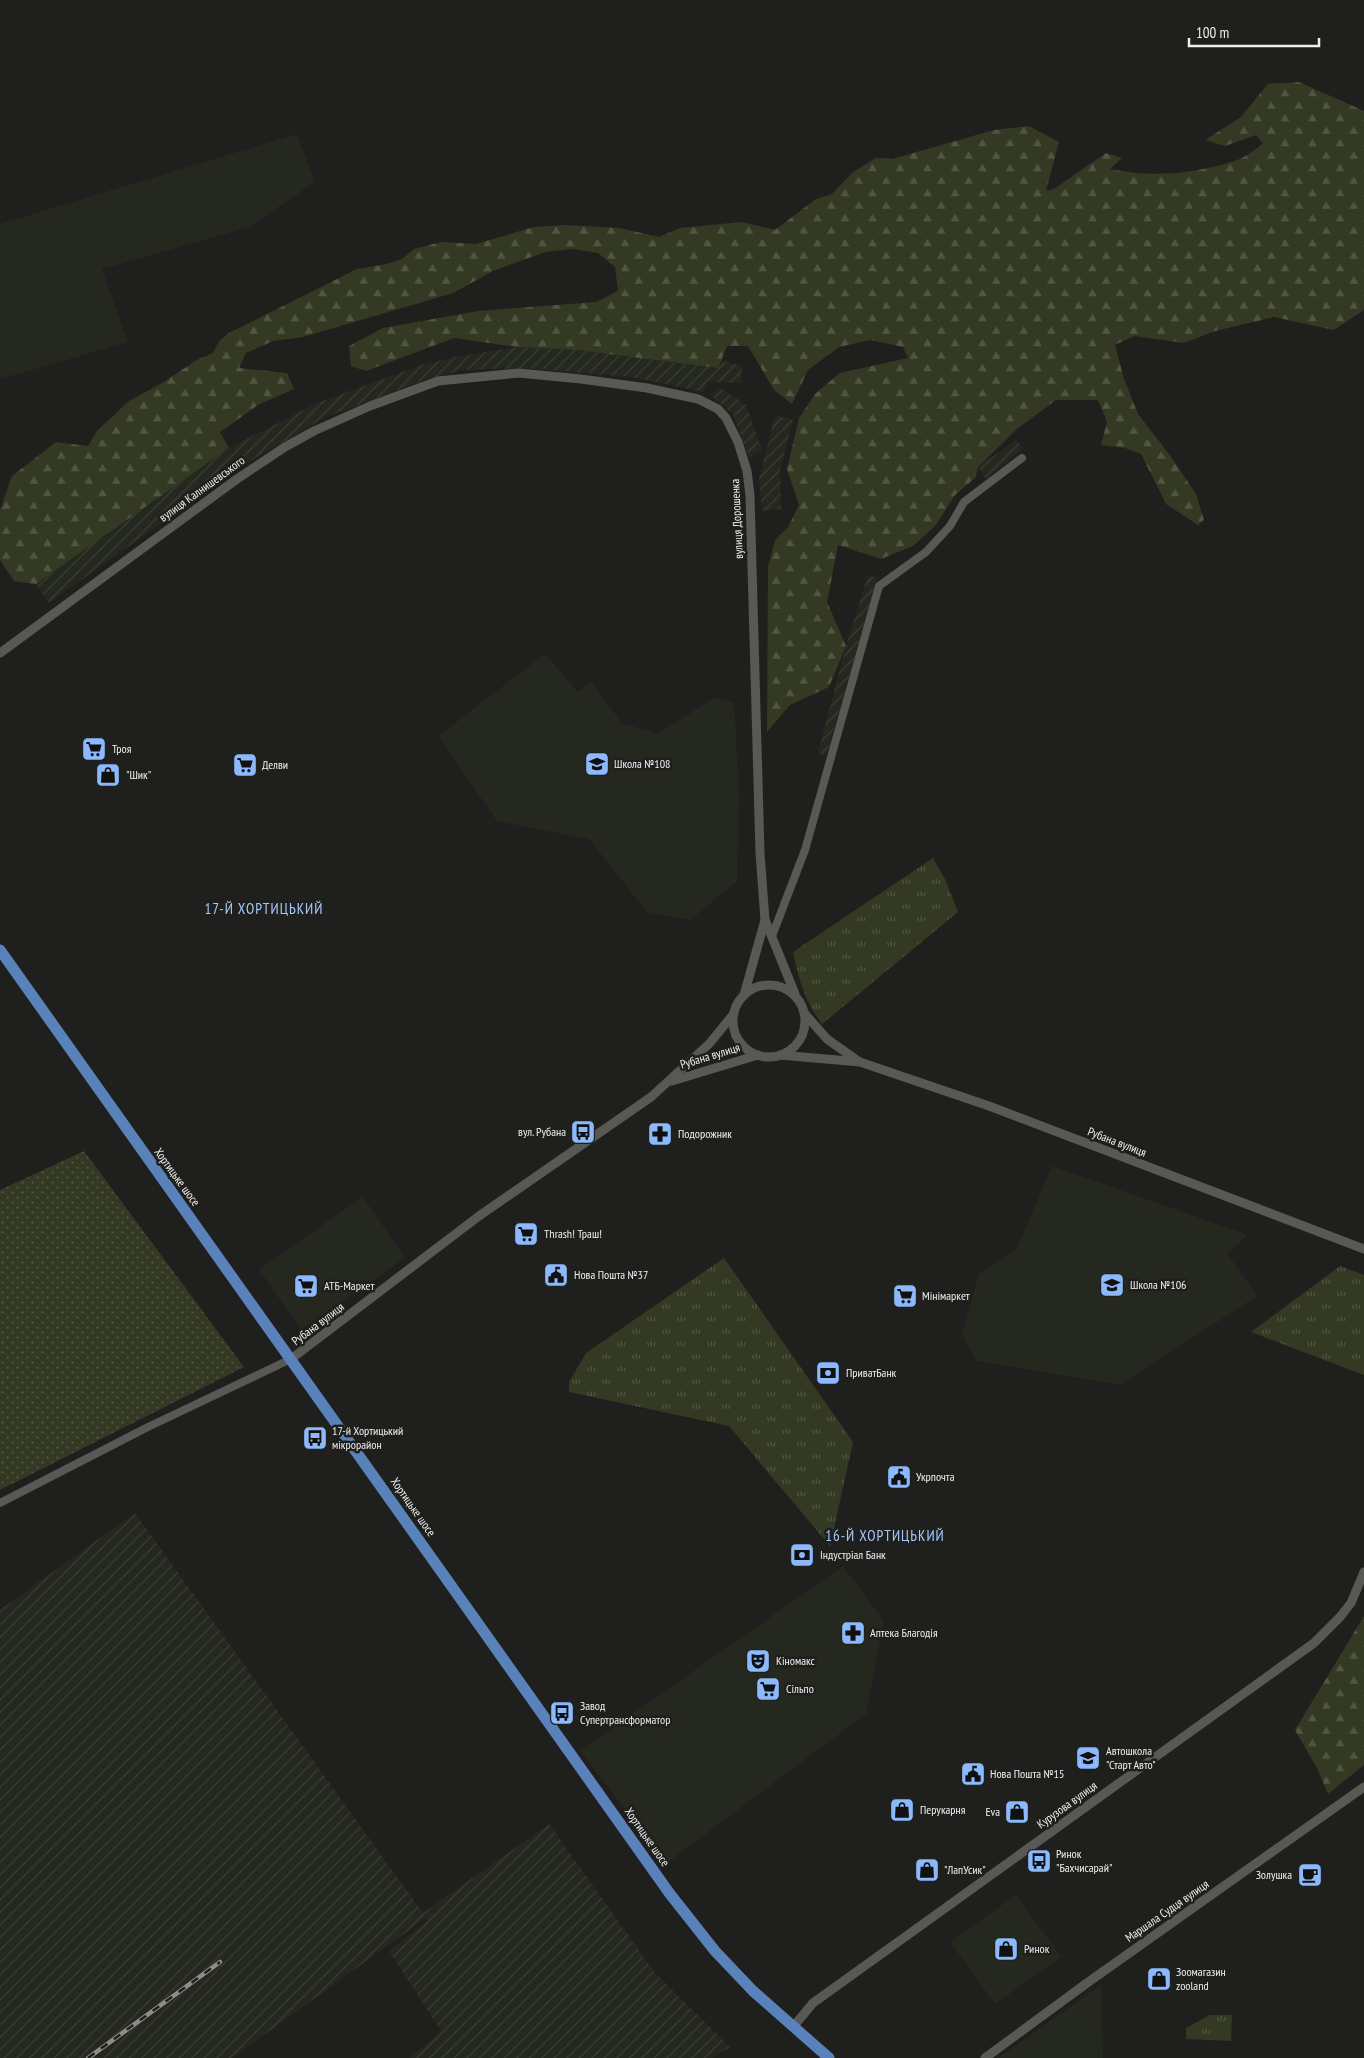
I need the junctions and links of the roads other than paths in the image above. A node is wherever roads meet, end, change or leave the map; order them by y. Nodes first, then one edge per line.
1 (438, 381) joint
2 (1022, 458) dead end
3 (0, 653) edge
4 (765, 920) junction
5 (772, 936) junction
6 (0, 950) edge
7 (744, 994) junction
8 (798, 1000) junction
9 (804, 1013) junction
10 (732, 1016) junction
11 (758, 1055) junction
12 (780, 1055) junction
13 (860, 1062) junction
14 (670, 1081) junction
15 (1364, 1249) edge
16 (291, 1359) junction
17 (0, 1503) edge
18 (1364, 1572) edge
19 (1364, 1786) edge
20 (793, 2027) junction
21 (829, 2058) edge
22 (985, 2058) edge

1 - 3 street, вулиця Калнишевського
1 - 4 street, вулиця Дорошенка
2 - 5 street
4 - 5 street, вулиця Дорошенка
4 - 7 street, вулиця Дорошенка
5 - 8 street, вулиця Дорошенка
6 - 16 main road, Хортицьке шосе
7 - 8 street
7 - 10 street
8 - 9 street
9 - 12 street
9 - 13 street, Рубана вулиця
10 - 11 street
10 - 14 street, Рубана вулиця
11 - 12 street
11 - 14 street, Рубана вулиця
12 - 13 street, Рубана вулиця
13 - 15 street, Рубана вулиця
14 - 16 street, Рубана вулиця
16 - 17 street, Рубана вулиця
16 - 20 main road, Хортицьке шосе
18 - 20 street, Курузова вулиця
19 - 22 street, Маршала Судця вулиця
20 - 21 main road, Хортицьке шосе

